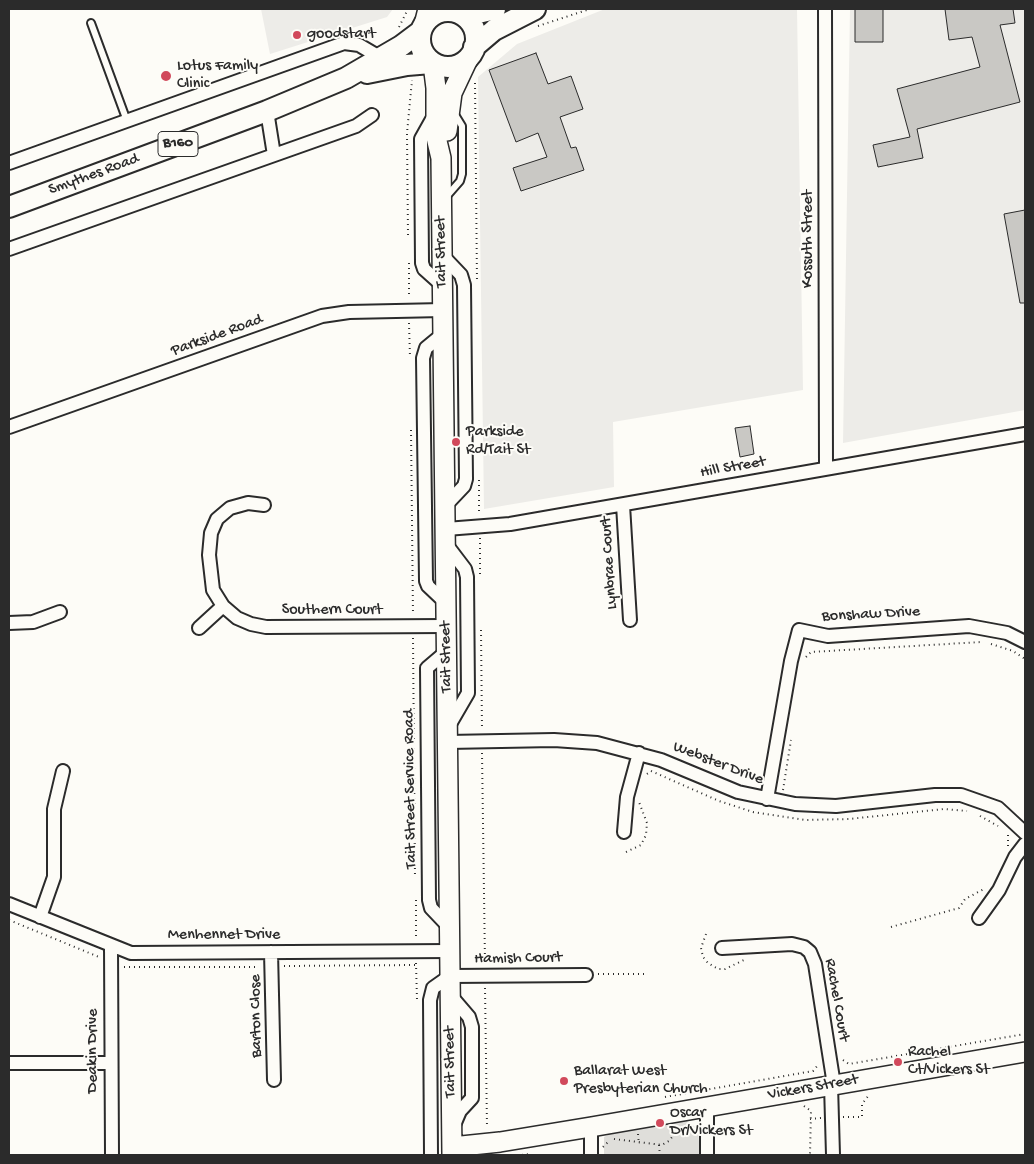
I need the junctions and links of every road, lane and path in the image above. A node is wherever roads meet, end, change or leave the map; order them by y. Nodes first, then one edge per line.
1 (408, 9) edge
2 (495, 9) edge
3 (590, 9) edge
4 (825, 9) edge
5 (463, 13) edge
6 (535, 17) edge
7 (424, 21) edge
8 (91, 23) dead end
9 (396, 33) dead end
10 (471, 53) junction
11 (384, 57) junction
12 (432, 64) junction
13 (346, 78) junction
14 (443, 106) junction
15 (267, 112) junction
16 (372, 114) dead end
17 (408, 118) dead end
18 (127, 121) junction
19 (274, 155) junction
20 (9, 163) edge
21 (442, 205) junction
22 (9, 207) edge
23 (408, 242) dead end
24 (9, 249) edge
25 (442, 255) junction
26 (409, 262) dead end
27 (443, 286) junction
28 (443, 310) junction
29 (409, 311) junction
30 (443, 334) junction
31 (410, 360) dead end
32 (9, 427) edge
33 (411, 430) dead end
34 (1025, 434) edge
35 (826, 468) junction
36 (264, 505) dead end
37 (446, 505) junction
38 (623, 505) junction
39 (479, 527) junction
40 (446, 536) junction
41 (480, 576) dead end
42 (446, 603) junction
43 (223, 606) junction
44 (60, 612) dead end
45 (630, 620) dead end
46 (9, 623) edge
47 (481, 625) dead end
48 (446, 626) junction
49 (413, 627) junction
50 (199, 628) dead end
51 (1025, 642) edge
52 (447, 651) junction
53 (1025, 659) edge
54 (804, 665) dead end
55 (448, 735) junction
56 (791, 737) dead end
57 (482, 741) junction
58 (639, 753) junction
59 (63, 771) dead end
60 (644, 776) dead end
61 (639, 798) dead end
62 (767, 800) junction
63 (781, 802) junction
64 (1000, 828) dead end
65 (624, 832) dead end
66 (1008, 833) dead end
67 (1025, 833) edge
68 (1025, 844) edge
69 (1005, 851) dead end
70 (626, 852) dead end
71 (416, 882) dead end
72 (988, 886) dead end
73 (416, 892) dead end
74 (9, 904) edge
75 (40, 917) junction
76 (979, 918) dead end
77 (9, 920) edge
78 (891, 927) dead end
79 (450, 928) junction
80 (706, 934) dead end
81 (110, 946) junction
82 (722, 948) dead end
83 (416, 951) junction
84 (450, 951) junction
85 (272, 952) junction
86 (747, 959) dead end
87 (110, 962) junction
88 (272, 967) junction
89 (648, 974) dead end
90 (586, 975) joint
91 (450, 976) junction
92 (485, 976) junction
93 (1025, 1034) edge
94 (1025, 1052) edge
95 (829, 1056) junction
96 (9, 1063) edge
97 (110, 1063) junction
98 (274, 1080) dead end
99 (832, 1085) junction
100 (869, 1095) dead end
101 (665, 1097) dead end
102 (707, 1106) junction
103 (804, 1106) dead end
104 (832, 1118) junction
105 (810, 1119) junction
106 (591, 1127) junction
107 (680, 1128) dead end
108 (640, 1130) dead end
109 (452, 1144) edge
110 (487, 1144) junction
111 (639, 1144) junction
112 (658, 1145) junction
113 (530, 1154) dead end
114 (112, 1155) edge
115 (431, 1155) edge
116 (522, 1155) edge
117 (591, 1155) edge
118 (603, 1155) edge
119 (660, 1155) edge
120 (708, 1155) edge
121 (810, 1155) edge
122 (833, 1155) edge

1 - 9 path
2 - 5 main road, B160
3 - 6 path
4 - 35 street, Kossuth Street
5 - 7 main road, B160
5 - 10 main road
6 - 10 main road, B160
7 - 11 main road, Smythes Road / B160
7 - 12 main road
8 - 18 lane
10 - 12 main road, B160
10 - 14 street, Tait Street
11 - 13 main road, Smythes Road / B160
11 - 18 street
12 - 13 main road, Smythes Road / B160
12 - 14 street, Tait Street
13 - 15 main road, Smythes Road / B160
14 - 21 street, Tait Street
14 - 21 lane
14 - 27 street
15 - 19 street
15 - 22 main road, Smythes Road / B160
16 - 19 street
17 - 23 path
18 - 20 street
19 - 24 street
21 - 25 street, Tait Street
25 - 27 street, Tait Street
25 - 37 street
26 - 29 path
27 - 28 street, Tait Street
28 - 29 street, Parkside Road
28 - 30 street, Tait Street
29 - 31 path
29 - 32 street, Parkside Road
30 - 37 street, Tait Street
30 - 42 street
33 - 49 path
34 - 35 street, Hill Street
35 - 38 street, Hill Street
36 - 43 street, Southern Court
37 - 40 street, Tait Street
38 - 39 street, Hill Street
38 - 45 street, Lynbrae Court
39 - 40 street, Hill Street
39 - 41 path
40 - 42 street, Tait Street
40 - 55 street
42 - 48 street, Tait Street
43 - 49 street, Southern Court
43 - 50 street
44 - 46 street
47 - 57 path
48 - 49 street, Southern Court
48 - 52 street, Tait Street
49 - 71 path
51 - 62 street, Bonshaw Drive
52 - 55 street, Tait Street
52 - 79 street, Tait Street Service Road
53 - 54 path
55 - 57 street, Webster Drive
55 - 79 street, Tait Street
56 - 63 path
57 - 58 street, Webster Drive
57 - 92 path
58 - 62 street, Webster Drive
58 - 65 street
59 - 75 street
60 - 64 path
61 - 70 path
62 - 63 street, Webster Drive
63 - 67 street, Webster Drive
66 - 69 path
68 - 76 street
72 - 78 path
73 - 83 path
74 - 75 street, Menhennet Drive
75 - 81 street, Menhennet Drive
77 - 87 path
79 - 84 street, Tait Street
80 - 86 path
81 - 85 street, Menhennet Drive
81 - 87 street, Deakin Drive
82 - 95 street, Rachel Court
83 - 84 street, Menhennet Drive
83 - 85 street, Menhennet Drive
83 - 88 path
84 - 91 street, Tait Street
85 - 88 street, Barton Close
87 - 88 path
87 - 97 street, Deakin Drive
88 - 98 street, Barton Close
89 - 90 path
90 - 92 street, Hamish Court
91 - 92 street, Hamish Court
91 - 109 street, Tait Street
91 - 115 street
92 - 110 path
93 - 95 path
94 - 99 street, Vickers Street
95 - 99 street, Rachel Court
95 - 101 path
96 - 97 street
97 - 114 street, Deakin Drive
99 - 102 street, Vickers Street
99 - 104 street
100 - 104 path
102 - 106 street, Vickers Street
102 - 120 street
103 - 105 path
104 - 105 path
104 - 122 street
105 - 121 path
106 - 110 street, Vickers Street
106 - 117 street
107 - 112 path
108 - 111 path
109 - 110 street, Vickers Street
111 - 112 path
111 - 118 path
112 - 119 path
113 - 116 path

